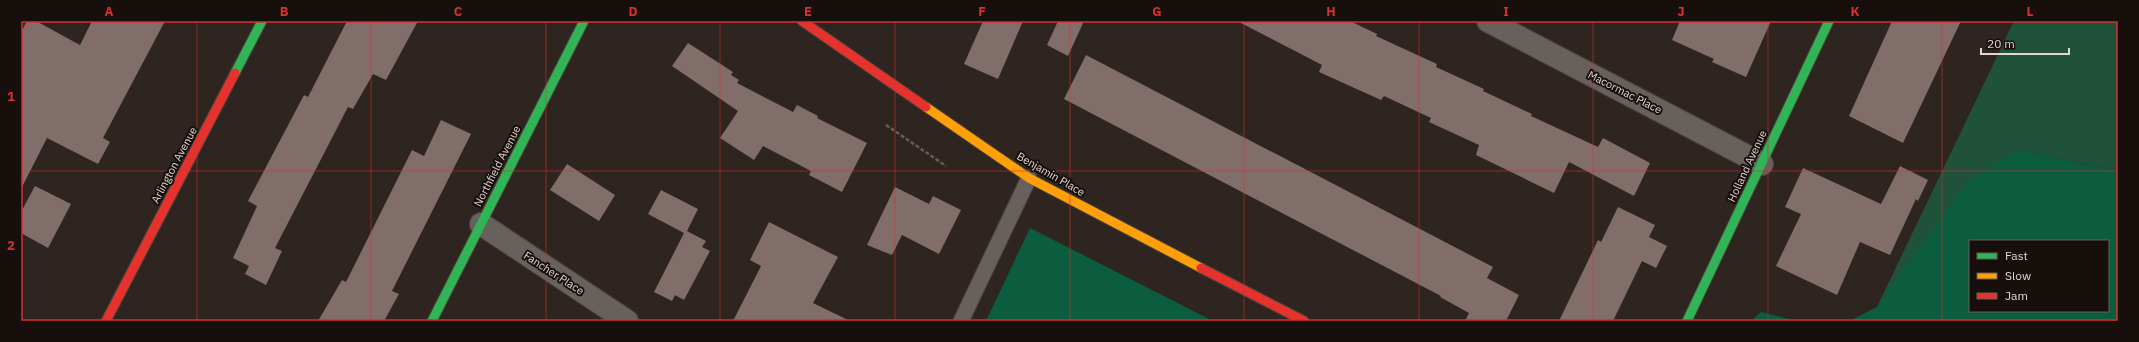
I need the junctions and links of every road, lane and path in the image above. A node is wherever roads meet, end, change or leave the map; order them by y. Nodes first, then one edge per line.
1 (262, 21) edge
2 (584, 21) edge
3 (802, 21) edge
4 (1488, 21) edge
5 (1830, 21) edge
6 (886, 125) dead end
7 (1762, 164) junction
8 (946, 166) dead end
9 (1029, 178) junction
10 (481, 224) junction
11 (106, 321) edge
12 (432, 321) edge
13 (626, 321) edge
14 (961, 321) edge
15 (1304, 321) edge
16 (1687, 321) edge

1 - 11 street, Arlington Avenue
2 - 10 street, Northfield Avenue
3 - 9 street, Benjamin Place
4 - 7 street, Macormac Place
5 - 7 street, Holland Avenue
6 - 8 path
7 - 16 street, Holland Avenue
9 - 14 lane
9 - 15 street, Benjamin Place
10 - 12 street, Northfield Avenue
10 - 13 street, Fancher Place

